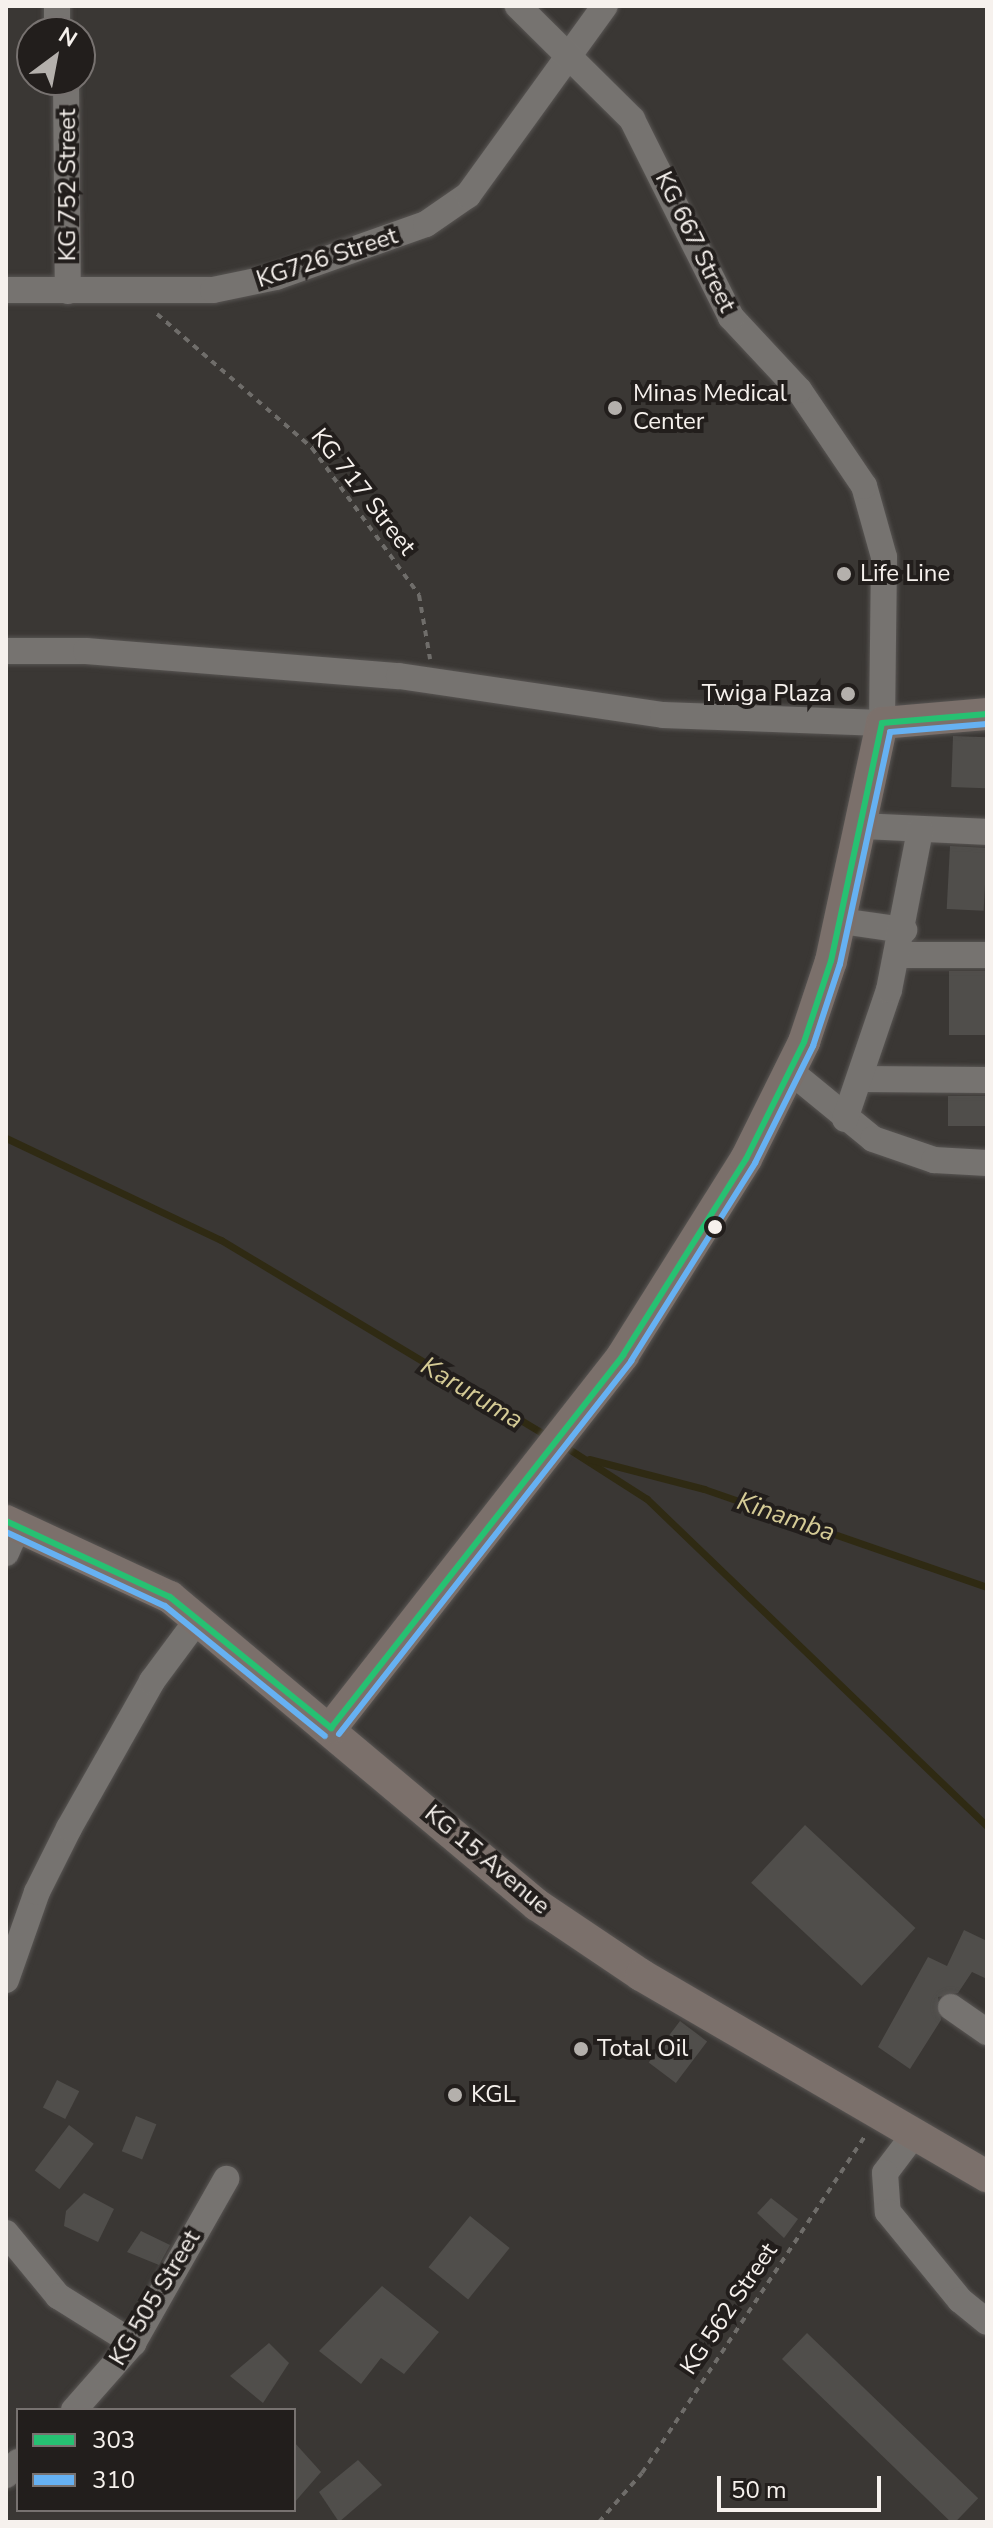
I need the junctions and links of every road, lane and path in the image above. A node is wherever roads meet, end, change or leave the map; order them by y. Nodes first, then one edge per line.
1 (518, 6) edge
2 (605, 6) edge
3 (568, 59) junction
4 (66, 96) edge
5 (6, 290) edge
6 (68, 291) junction
7 (134, 295) junction
8 (6, 651) edge
9 (434, 682) junction
10 (987, 714) edge
11 (882, 723) junction
12 (861, 826) junction
13 (920, 830) junction
14 (987, 832) edge
15 (841, 921) junction
16 (904, 930) junction
17 (898, 955) junction
18 (987, 955) edge
19 (790, 1071) junction
20 (861, 1079) junction
21 (987, 1080) edge
22 (845, 1119) junction
23 (987, 1163) edge
24 (10, 1534) edge
25 (198, 1619) junction
26 (331, 1728) junction
27 (6, 1980) edge
28 (951, 2007) dead end
29 (987, 2032) edge
30 (881, 2111) junction
31 (916, 2132) junction
32 (987, 2176) edge
33 (226, 2179) dead end
34 (6, 2233) edge
35 (987, 2322) edge
36 (133, 2343) junction
37 (76, 2408) edge
38 (599, 2522) edge

1 - 3 street, KG 667 Street
2 - 3 street, KG726 Street
3 - 7 street, KG726 Street
3 - 11 street, KG 667 Street
4 - 6 street, KG 752 Street
5 - 6 street, KG726 Street
6 - 7 street, KG726 Street
7 - 9 path, KG 717 Street
8 - 9 street
9 - 11 street
10 - 11 main road
11 - 12 main road
12 - 13 street
12 - 15 main road
13 - 14 street
13 - 16 street
15 - 16 street
15 - 19 main road
16 - 17 street
17 - 18 street
17 - 20 street
19 - 22 street
19 - 26 main road
20 - 21 street
20 - 22 street
22 - 23 street
24 - 25 main road, KG 15 Avenue
25 - 26 main road, KG 15 Avenue
25 - 27 street
26 - 30 main road, KG 15 Avenue
28 - 29 street
30 - 31 main road, KG 15 Avenue
30 - 38 path, KG 562 Street
31 - 32 main road, KG 15 Avenue
31 - 35 street
33 - 36 street, KG 505 Street
34 - 36 street
36 - 37 street, KG 505 Street

